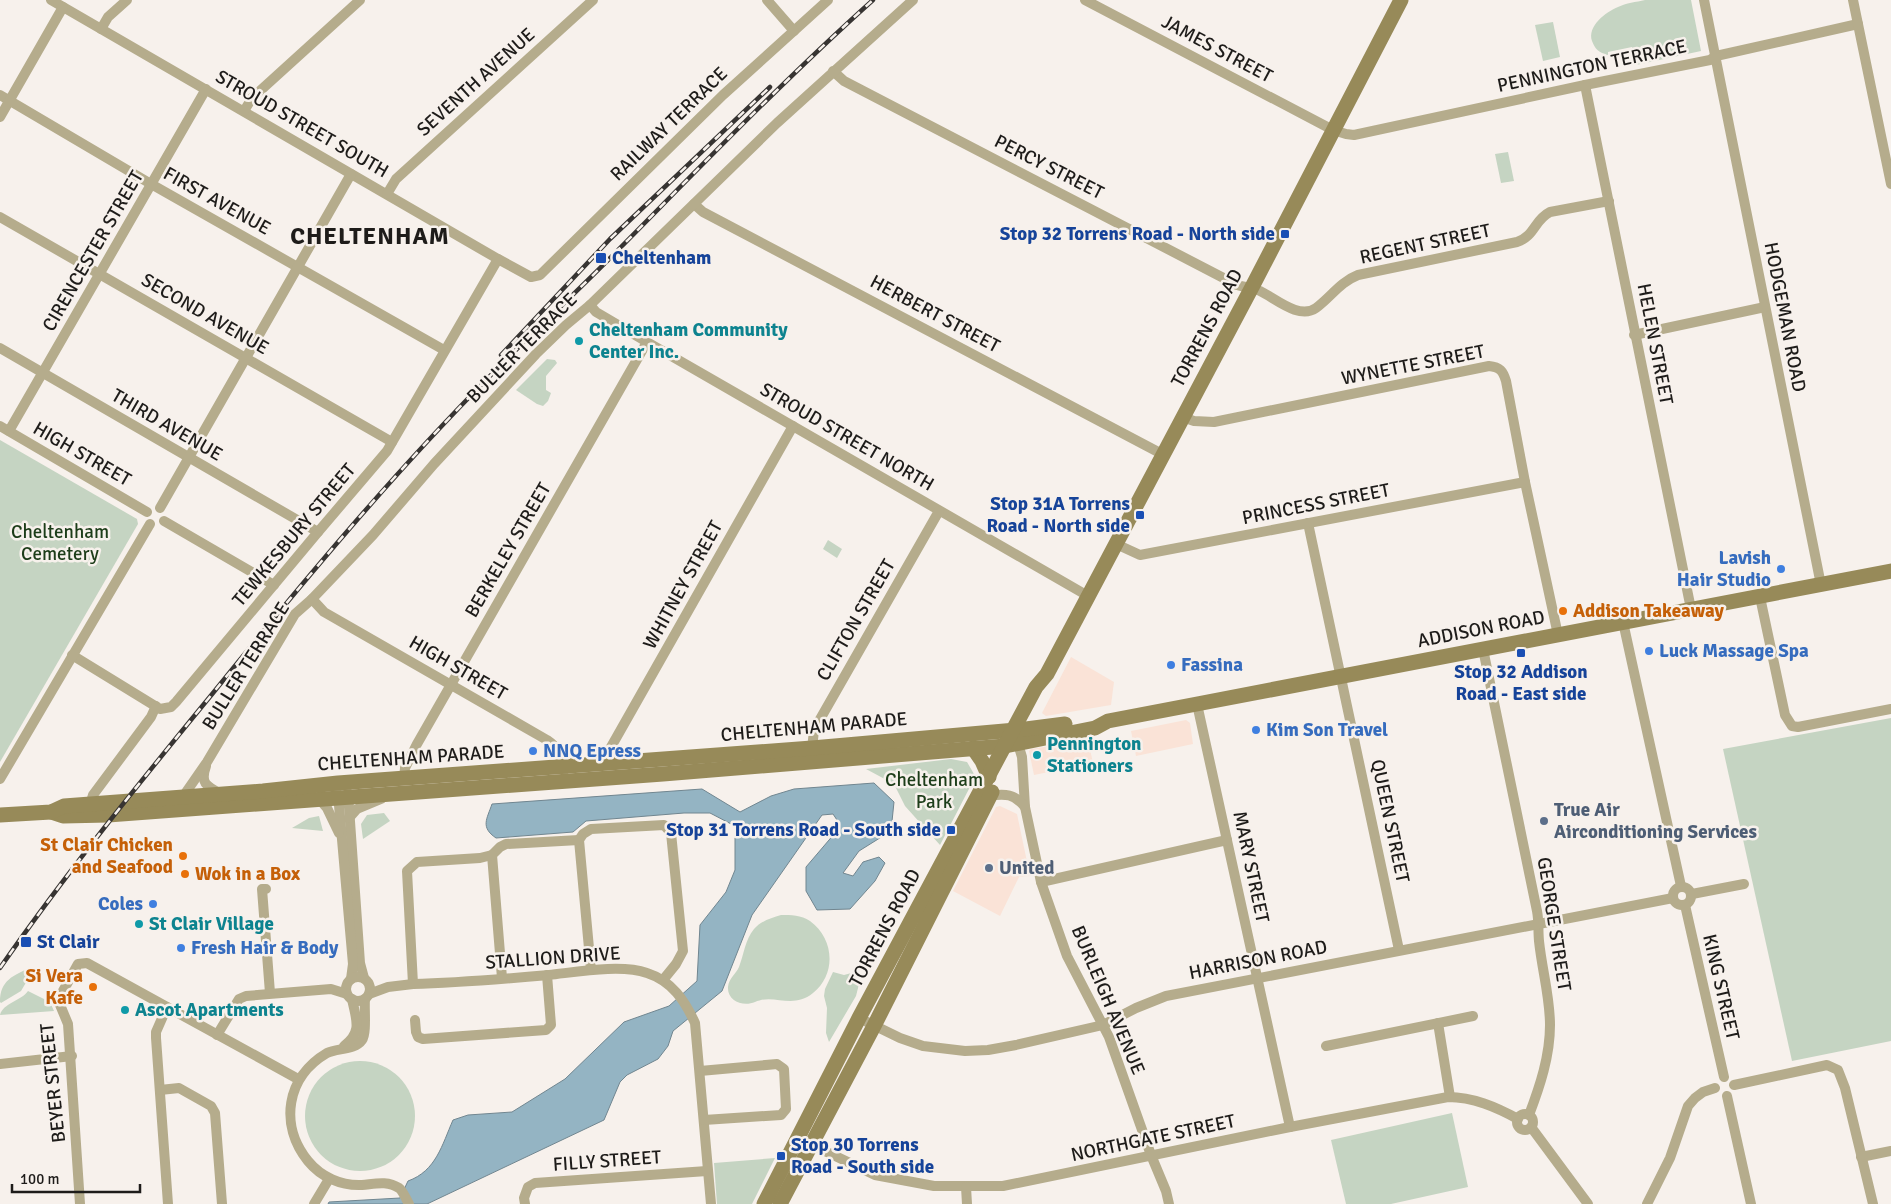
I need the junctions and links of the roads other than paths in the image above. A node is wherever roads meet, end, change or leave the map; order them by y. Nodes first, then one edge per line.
1 (50, 0) edge
2 (127, 0) edge
3 (360, 0) edge
4 (594, 0) edge
5 (767, 0) edge
6 (828, 0) edge
7 (913, 0) edge
8 (1085, 0) edge
9 (1401, 0) edge
10 (1704, 0) edge
11 (1853, 0) edge
12 (63, 7) junction
13 (1858, 24) junction
14 (101, 29) junction
15 (794, 31) junction
16 (1716, 56) junction
17 (833, 71) junction
18 (1585, 85) junction
19 (206, 89) junction
20 (0, 95) edge
21 (10, 100) junction
22 (244, 111) junction
23 (0, 117) edge
24 (1333, 130) junction
25 (351, 174) junction
26 (151, 184) junction
27 (1891, 184) edge
28 (387, 194) junction
29 (1608, 201) junction
30 (694, 204) junction
31 (0, 216) edge
32 (498, 260) junction
33 (298, 266) junction
34 (101, 274) junction
35 (536, 276) joint
36 (1251, 288) junction
37 (590, 306) junction
38 (1765, 308) junction
39 (1634, 335) junction
40 (647, 342) junction
41 (0, 348) edge
42 (444, 350) junction
43 (246, 358) junction
44 (42, 373) junction
45 (1182, 417) junction
46 (793, 426) junction
47 (5, 428) edge
48 (392, 442) junction
49 (1162, 454) junction
50 (188, 458) junction
51 (1525, 482) junction
52 (160, 508) junction
53 (939, 511) junction
54 (147, 512) junction
55 (164, 521) junction
56 (1308, 523) junction
57 (150, 524) junction
58 (318, 532) junction
59 (1116, 544) junction
60 (1891, 571) edge
61 (274, 585) junction
62 (1821, 585) junction
63 (1088, 596) junction
64 (1760, 596) junction
65 (312, 599) junction
66 (1691, 609) junction
67 (1623, 622) junction
68 (1558, 635) junction
69 (1483, 650) junction
70 (72, 656) junction
71 (1341, 677) junction
72 (451, 685) junction
73 (1197, 704) junction
74 (156, 706) junction
75 (1891, 709) edge
76 (1016, 737) junction
77 (812, 748) junction
78 (973, 748) junction
79 (207, 762) junction
80 (608, 763) junction
81 (564, 774) junction
82 (988, 777) junction
83 (404, 778) junction
84 (0, 779) edge
85 (342, 783) junction
86 (221, 794) junction
87 (394, 795) junction
88 (990, 796) junction
89 (182, 798) junction
90 (343, 799) junction
91 (320, 800) junction
92 (90, 805) junction
93 (1025, 807) junction
94 (51, 812) junction
95 (0, 816) edge
96 (349, 818) junction
97 (580, 840) junction
98 (1227, 840) junction
99 (343, 841) junction
100 (492, 855) junction
101 (1041, 882) junction
102 (1744, 884) dead end
103 (1681, 886) junction
104 (266, 889) dead end
105 (1692, 894) junction
106 (1673, 898) junction
107 (1684, 905) junction
108 (1539, 924) junction
109 (896, 948) junction
110 (1400, 950) junction
111 (912, 952) junction
112 (591, 970) junction
113 (547, 975) junction
114 (502, 978) junction
115 (1257, 978) junction
116 (366, 980) junction
117 (663, 980) junction
118 (350, 981) junction
119 (413, 984) junction
120 (388, 987) junction
121 (330, 989) junction
122 (270, 993) junction
123 (350, 996) junction
124 (367, 996) junction
125 (166, 1007) junction
126 (1473, 1016) dead end
127 (859, 1018) junction
128 (415, 1020) dead end
129 (1438, 1023) junction
130 (1103, 1025) junction
131 (874, 1026) junction
132 (218, 1035) junction
133 (1326, 1046) dead end
134 (341, 1048) junction
135 (72, 1056) junction
136 (0, 1064) edge
137 (700, 1071) junction
138 (1724, 1078) junction
139 (298, 1079) junction
140 (1734, 1086) junction
141 (1716, 1088) junction
142 (160, 1090) junction
143 (1727, 1096) junction
144 (1450, 1097) junction
145 (1529, 1115) junction
146 (1518, 1119) junction
147 (704, 1120) junction
148 (1290, 1127) junction
149 (1532, 1127) junction
150 (805, 1141) junction
151 (1891, 1151) edge
152 (1151, 1155) junction
153 (1861, 1157) junction
154 (707, 1171) junction
155 (329, 1179) junction
156 (966, 1187) junction
157 (80, 1204) edge
158 (168, 1204) edge
159 (222, 1204) edge
160 (314, 1204) edge
161 (409, 1204) edge
162 (525, 1204) edge
163 (710, 1204) edge
164 (764, 1204) edge
165 (780, 1204) edge
166 (967, 1204) edge
167 (1169, 1204) edge
168 (1588, 1204) edge
169 (1647, 1204) edge
170 (1751, 1204) edge
171 (1873, 1204) edge

1 - 12 street, STROUD STREET SOUTH
2 - 14 street
3 - 22 street
4 - 28 street, SEVENTH AVENUE
5 - 15 street
6 - 15 street, RAILWAY TERRACE
7 - 17 street, BULLER TERRACE
8 - 24 street, JAMES STREET
9 - 24 main road, TORRENS ROAD
10 - 16 street, HODGEMAN ROAD
11 - 13 street
12 - 14 street, STROUD STREET SOUTH
12 - 21 street
13 - 16 street, PENNINGTON TERRACE
13 - 27 street
14 - 19 street, STROUD STREET SOUTH
15 - 35 street, RAILWAY TERRACE
16 - 18 street, PENNINGTON TERRACE
16 - 38 street, HODGEMAN ROAD
17 - 30 street, BULLER TERRACE
17 - 36 street, PERCY STREET
18 - 24 street, PENNINGTON TERRACE
18 - 29 street, HELEN STREET
19 - 22 street, STROUD STREET SOUTH
19 - 26 street, CIRENCESTER STREET
20 - 21 street, FIRST AVENUE
21 - 23 street
21 - 26 street, FIRST AVENUE
22 - 25 street, STROUD STREET SOUTH
24 - 36 main road, TORRENS ROAD
25 - 28 street, STROUD STREET SOUTH
25 - 33 street
26 - 33 street, FIRST AVENUE
26 - 34 street, CIRENCESTER STREET
28 - 32 street, STROUD STREET SOUTH
29 - 36 street, REGENT STREET
29 - 39 street, HELEN STREET
30 - 37 street, BULLER TERRACE
30 - 49 street, HERBERT STREET
31 - 34 street, SECOND AVENUE
32 - 35 street, STROUD STREET SOUTH
32 - 42 street, TEWKESBURY STREET
33 - 42 street, FIRST AVENUE
33 - 43 street
34 - 43 street, SECOND AVENUE
34 - 44 street, CIRENCESTER STREET
36 - 45 main road, TORRENS ROAD
37 - 40 street, STROUD STREET NORTH
37 - 65 street, BULLER TERRACE
38 - 39 street
38 - 62 street, HODGEMAN ROAD
39 - 66 street, HELEN STREET
40 - 46 street, STROUD STREET NORTH
40 - 72 street, BERKELEY STREET
41 - 44 street, THIRD AVENUE
42 - 48 street, TEWKESBURY STREET
43 - 48 street, SECOND AVENUE
43 - 50 street
44 - 47 street, CIRENCESTER STREET
44 - 50 street, THIRD AVENUE
45 - 49 main road, TORRENS ROAD
45 - 51 street, WYNETTE STREET
46 - 53 street, STROUD STREET NORTH
46 - 80 street, WHITNEY STREET
47 - 54 street, HIGH STREET
48 - 58 street, TEWKESBURY STREET
49 - 59 main road, TORRENS ROAD
50 - 52 street
50 - 58 street, THIRD AVENUE
51 - 56 street, PRINCESS STREET
51 - 68 street, WYNETTE STREET
52 - 54 street
52 - 55 street
53 - 63 street, STROUD STREET NORTH
53 - 77 street, CLIFTON STREET
54 - 57 street
55 - 57 street
55 - 61 street
56 - 59 street, PRINCESS STREET
56 - 71 street, QUEEN STREET
57 - 70 street
58 - 61 street, TEWKESBURY STREET
59 - 63 main road, TORRENS ROAD
60 - 62 main road, ADDISON ROAD
61 - 74 street, TEWKESBURY STREET
62 - 64 main road, ADDISON ROAD
63 - 76 main road, TORRENS ROAD
64 - 66 main road, ADDISON ROAD
64 - 75 street
65 - 72 street, HIGH STREET
65 - 79 street, BULLER TERRACE
66 - 67 main road, ADDISON ROAD
67 - 68 main road, ADDISON ROAD
67 - 103 street
68 - 69 main road, ADDISON ROAD
69 - 71 main road, ADDISON ROAD
69 - 108 street, GEORGE STREET
70 - 74 street
70 - 84 street
71 - 73 main road, ADDISON ROAD
71 - 110 street, QUEEN STREET
72 - 81 street, HIGH STREET
72 - 83 street, BERKELEY STREET
73 - 76 main road, ADDISON ROAD
73 - 98 street, MARY STREET
74 - 92 street
76 - 77 main road, CHELTENHAM PARADE
76 - 78 main road, CHELTENHAM PARADE
76 - 82 main road, TORRENS ROAD
76 - 88 main road, TORRENS ROAD
76 - 93 street, BURLEIGH AVENUE
77 - 80 main road, CHELTENHAM PARADE
78 - 81 main road, CHELTENHAM PARADE
78 - 82 main road
79 - 86 street
79 - 89 street, BULLER TERRACE
80 - 81 main road, CHELTENHAM PARADE
81 - 83 main road, CHELTENHAM PARADE
81 - 87 main road, CHELTENHAM PARADE
82 - 109 main road, TORRENS ROAD
83 - 85 main road, CHELTENHAM PARADE
85 - 86 main road, CHELTENHAM PARADE
85 - 90 street
86 - 89 main road, CHELTENHAM PARADE
87 - 90 main road, CHELTENHAM PARADE
87 - 96 street
88 - 93 street
88 - 111 main road, TORRENS ROAD
89 - 92 main road, CHELTENHAM PARADE
90 - 91 main road, CHELTENHAM PARADE
90 - 96 street
90 - 99 street
91 - 94 main road, CHELTENHAM PARADE
91 - 99 street
92 - 94 main road, CHELTENHAM PARADE
93 - 101 street, BURLEIGH AVENUE
94 - 95 main road, CHELTENHAM PARADE
96 - 116 street
97 - 100 street
97 - 112 street
97 - 117 street
98 - 101 street
98 - 115 street, MARY STREET
99 - 118 street
100 - 114 street
100 - 119 street
101 - 130 street, BURLEIGH AVENUE
102 - 105 street
103 - 105 street
103 - 106 street
104 - 122 street
105 - 107 street
106 - 107 street
106 - 108 street, HARRISON ROAD
107 - 138 street, KING STREET
108 - 110 street, HARRISON ROAD
108 - 145 street, GEORGE STREET
109 - 111 main road
109 - 127 main road, TORRENS ROAD
110 - 115 street, HARRISON ROAD
111 - 131 main road, TORRENS ROAD
112 - 113 street, STALLION DRIVE
112 - 117 street, STALLION DRIVE
113 - 114 street, STALLION DRIVE
113 - 128 street
114 - 119 street, STALLION DRIVE
115 - 130 street, HARRISON ROAD
115 - 148 street, MARY STREET
116 - 118 street
116 - 120 street, STALLION DRIVE
116 - 124 street
117 - 137 street, STALLION DRIVE
118 - 121 street
118 - 123 street
119 - 120 street, STALLION DRIVE
120 - 124 street, STALLION DRIVE
121 - 122 street
121 - 123 street
122 - 132 street
123 - 124 street
123 - 134 street
124 - 134 street
125 - 132 street
125 - 135 street, BEYER STREET
125 - 142 street
126 - 129 street
127 - 131 street, HARRISON ROAD
127 - 150 main road, TORRENS ROAD
129 - 133 street
129 - 144 street
130 - 131 street, HARRISON ROAD
130 - 152 street, BURLEIGH AVENUE
131 - 150 main road, TORRENS ROAD
132 - 139 street
134 - 139 street
135 - 136 street
135 - 157 street, BEYER STREET
137 - 147 street, STALLION DRIVE
137 - 147 street
138 - 140 street
138 - 141 street
139 - 155 street
140 - 143 street
140 - 153 street
141 - 143 street
141 - 169 street
142 - 158 street
142 - 159 street
143 - 170 street
144 - 146 street, NORTHGATE STREET
144 - 148 street, NORTHGATE STREET
145 - 146 street
145 - 149 street
146 - 149 street
147 - 154 street, STALLION DRIVE
148 - 152 street, NORTHGATE STREET
149 - 168 street
150 - 156 street, NORTHGATE STREET
150 - 164 main road, TORRENS ROAD
150 - 165 main road, TORRENS ROAD
151 - 153 street
152 - 156 street, NORTHGATE STREET
152 - 167 street, BURLEIGH AVENUE
153 - 171 street
154 - 162 street, FILLY STREET
154 - 163 street, STALLION DRIVE
155 - 160 street
155 - 161 street
156 - 166 street

